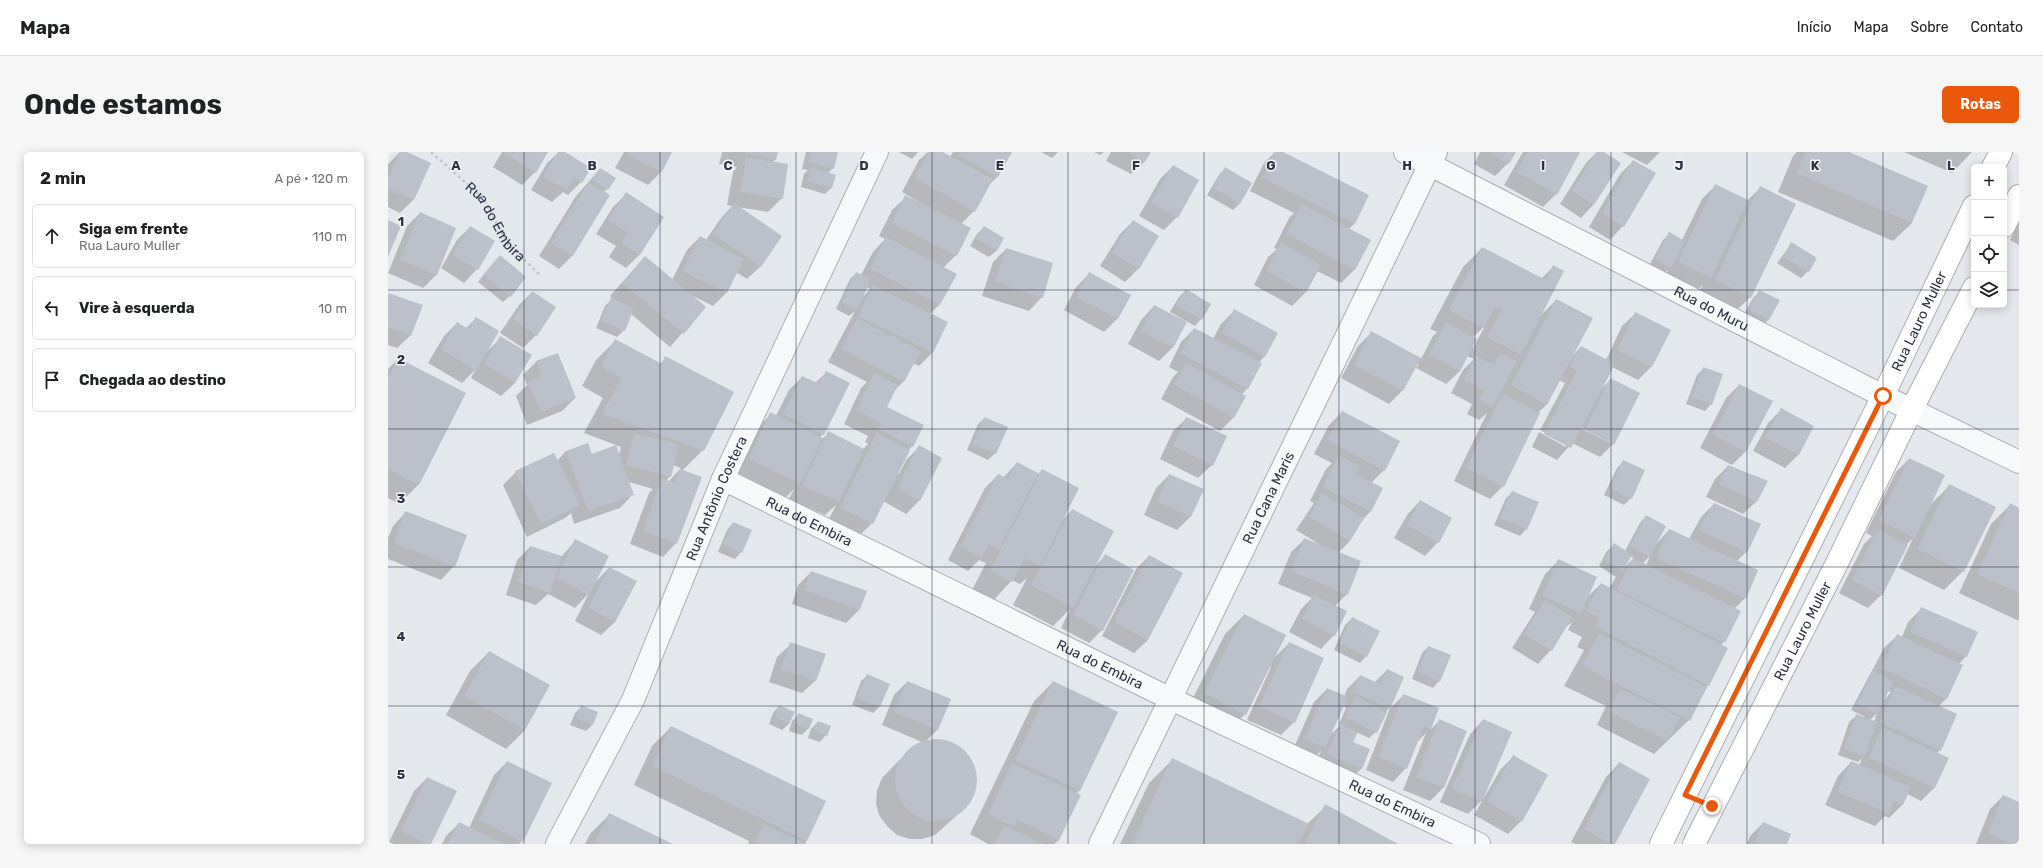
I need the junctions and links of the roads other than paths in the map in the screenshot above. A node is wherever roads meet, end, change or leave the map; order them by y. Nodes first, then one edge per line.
1 (877, 152) edge
2 (1405, 152) edge
3 (2000, 152) edge
4 (1433, 158) edge
5 (1994, 164) edge
6 (2019, 196) edge
7 (1971, 212) edge
8 (2007, 220) edge
9 (1971, 294) edge
10 (1883, 396) junction
11 (1912, 409) junction
12 (2019, 462) edge
13 (723, 479) junction
14 (1171, 699) junction
15 (1685, 795) junction
16 (1712, 806) junction
17 (557, 844) edge
18 (1100, 844) edge
19 (1479, 844) edge
20 (1661, 844) edge
21 (1694, 844) edge

1 - 13 street, Rua Antônio Costera
2 - 4 street, Rua do Muru
3 - 5 street
4 - 10 street, Rua do Muru
4 - 14 street, Rua Cana Maris
6 - 8 street
7 - 10 street, Rua Lauro Muller
9 - 11 street, Rua Lauro Muller
10 - 11 street, Rua do Muru
10 - 15 street, Rua Lauro Muller
11 - 12 street, Rua do Muru
11 - 16 street, Rua Lauro Muller
13 - 14 street, Rua do Embira
13 - 17 street, Rua Antônio Costera
14 - 18 street, Rua Cana Maris
14 - 19 street, Rua do Embira
15 - 16 street
15 - 20 street, Rua Lauro Muller
16 - 21 street, Rua Lauro Muller

